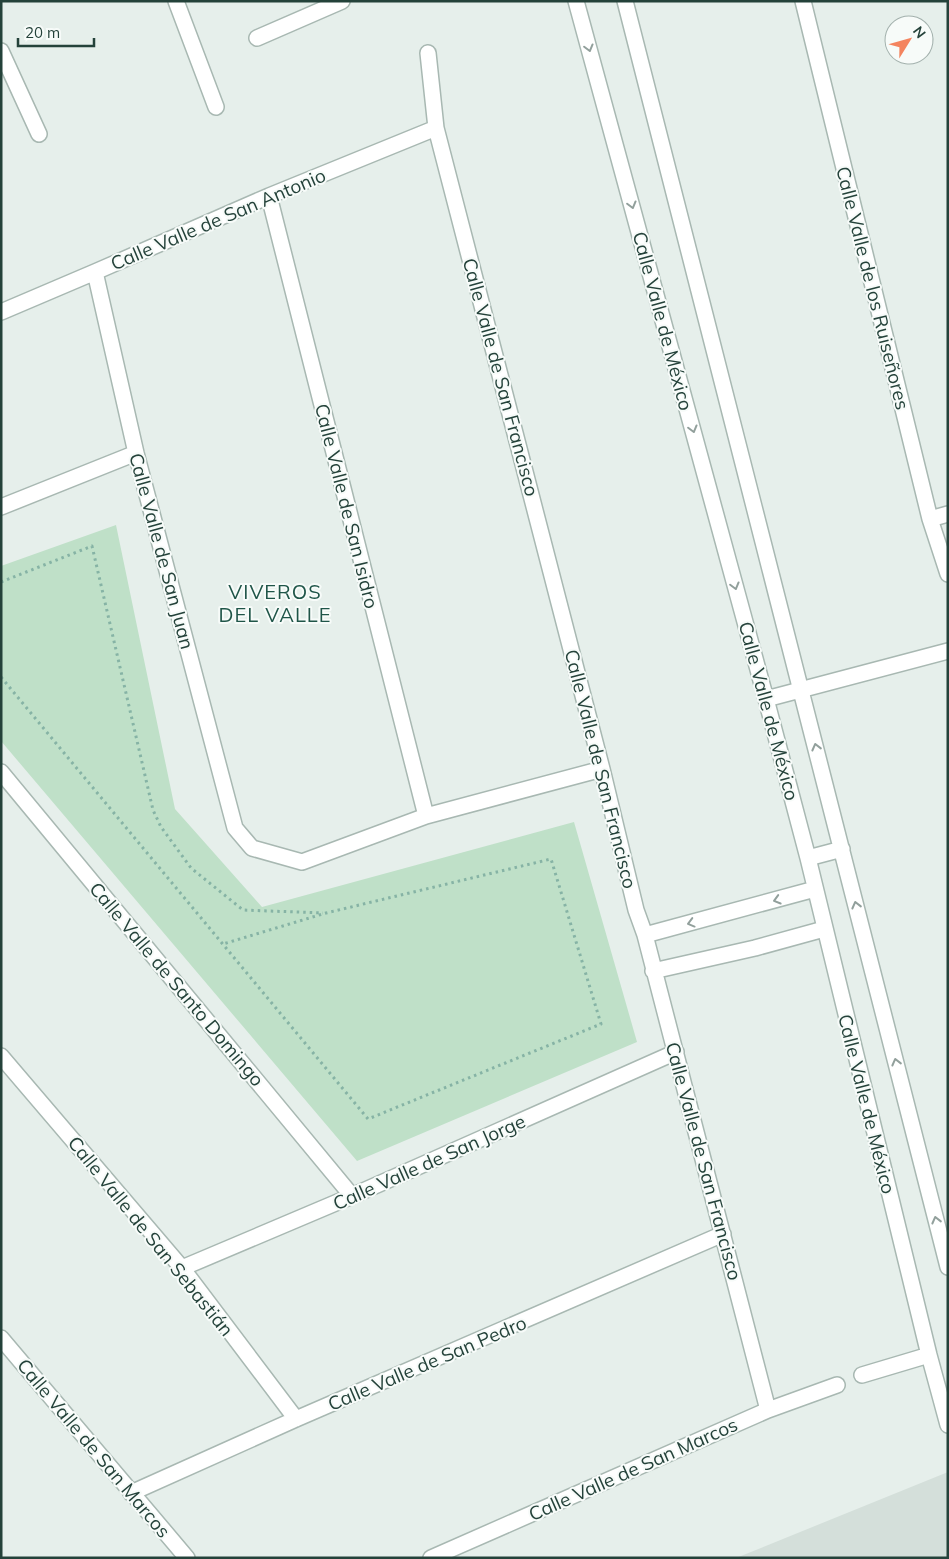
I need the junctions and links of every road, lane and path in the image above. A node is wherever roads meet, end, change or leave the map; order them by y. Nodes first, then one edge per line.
1 (176, 1) edge
2 (342, 1) edge
3 (576, 1) edge
4 (626, 1) edge
5 (803, 1) edge
6 (256, 38) dead end
7 (1, 51) edge
8 (428, 53) dead end
9 (216, 107) dead end
10 (436, 128) junction
11 (39, 134) dead end
12 (269, 196) junction
13 (95, 272) junction
14 (1, 312) edge
15 (136, 453) junction
16 (1, 507) edge
17 (948, 514) edge
18 (930, 519) junction
19 (948, 574) edge
20 (1, 582) edge
21 (948, 651) edge
22 (1, 677) edge
23 (801, 689) junction
24 (766, 699) junction
25 (602, 769) junction
26 (1, 772) edge
27 (426, 816) junction
28 (842, 849) junction
29 (808, 858) junction
30 (815, 889) junction
31 (326, 913) junction
32 (824, 929) junction
33 (645, 935) junction
34 (223, 944) junction
35 (653, 971) junction
36 (676, 1052) junction
37 (1, 1056) edge
38 (352, 1196) junction
39 (723, 1234) junction
40 (948, 1267) edge
41 (182, 1268) junction
42 (1, 1338) edge
43 (929, 1355) junction
44 (862, 1375) dead end
45 (837, 1385) dead end
46 (768, 1410) junction
47 (296, 1419) junction
48 (948, 1425) edge
49 (131, 1493) junction
50 (187, 1558) edge
51 (431, 1558) edge

1 - 9 street
2 - 6 street
3 -> 24 street, Calle Valle de México
4 - 23 street, Calle Valle de México
5 - 18 street, Calle Valle de los Ruiseñores
7 - 11 street
8 - 10 street, Calle Valle de San Francisco
10 - 12 street, Calle Valle de San Antonio
10 - 25 street, Calle Valle de San Francisco
12 - 13 street, Calle Valle de San Antonio
12 - 27 street, Calle Valle de San Isidro
13 - 14 street, Calle Valle de San Antonio
13 - 15 street, Calle Valle de San Juan
15 - 16 street
15 - 27 street, Calle Valle de San Juan
17 - 18 street
18 - 19 street, Calle Valle de los Ruiseñores
20 - 31 path
21 - 23 street
22 - 34 path
23 - 24 street
28 -> 23 street, Calle Valle de México
24 - 29 street, Calle Valle de México
25 - 27 street
25 - 33 street, Calle Valle de San Francisco
26 - 38 street, Calle Valle de Santo Domingo
28 - 29 street
40 -> 28 street, Calle Valle de México
29 - 30 street, Calle Valle de México
30 - 32 street, Calle Valle de México
30 -> 33 street
31 - 34 path
31 - 34 path
32 - 35 street
32 - 43 street, Calle Valle de México
33 - 35 street, Calle Valle de San Francisco
35 - 36 street, Calle Valle de San Francisco
36 - 38 street, Calle Valle de San Jorge
36 - 39 street, Calle Valle de San Francisco
37 - 41 street, Calle Valle de San Sebastián
38 - 41 street, Calle Valle de San Jorge
39 - 46 street, Calle Valle de San Francisco
39 - 47 street, Calle Valle de San Pedro
41 - 47 street, Calle Valle de San Sebastián
42 - 49 street, Calle Valle de San Marcos
43 - 44 street
43 - 48 street, Calle Valle de México
45 - 46 street, Calle Valle de San Marcos
46 - 51 street, Calle Valle de San Marcos
47 - 49 street, Calle Valle de San Pedro
49 - 50 street, Calle Valle de San Marcos

